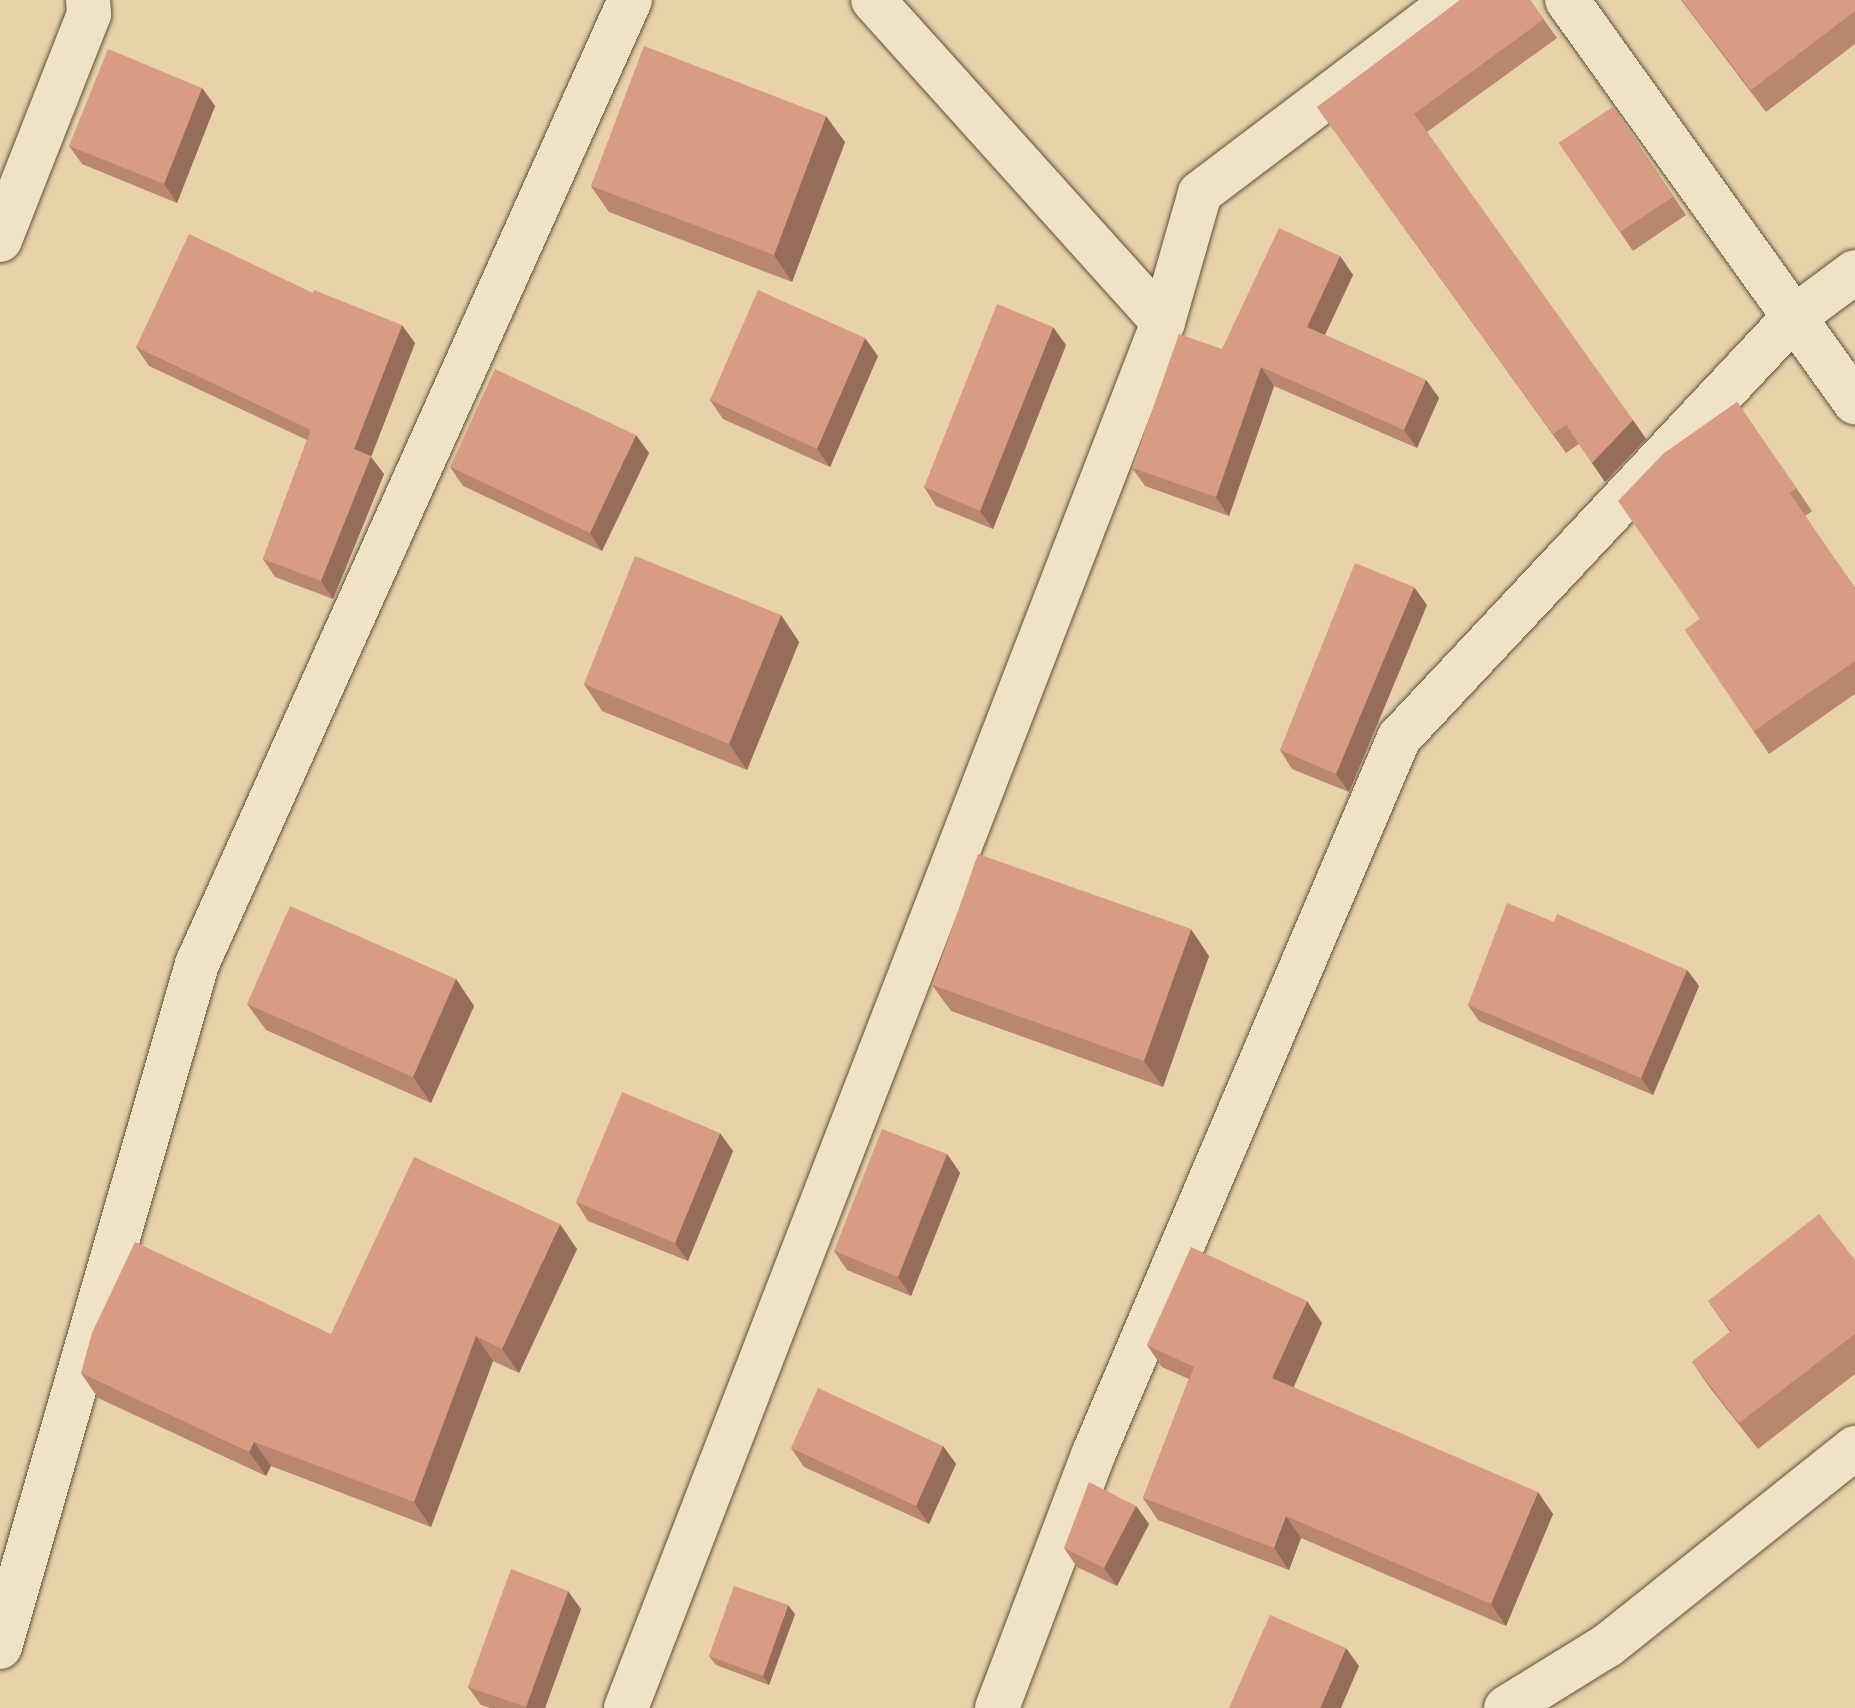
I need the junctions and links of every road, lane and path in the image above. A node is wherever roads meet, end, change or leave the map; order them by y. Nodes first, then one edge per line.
1 (88, 0) edge
2 (630, 0) edge
3 (873, 0) edge
4 (1455, 0) edge
5 (1567, 0) edge
6 (0, 240) edge
7 (1855, 272) edge
8 (1793, 318) junction
9 (1163, 322) junction
10 (1855, 402) edge
11 (1855, 1448) edge
12 (0, 1647) edge
13 (626, 1708) edge
14 (997, 1708) edge
15 (1506, 1708) edge

1 - 6 street
2 - 12 street
3 - 9 street
4 - 9 street
5 - 8 street
7 - 8 street
8 - 10 street
8 - 14 street
9 - 13 street
11 - 15 street

